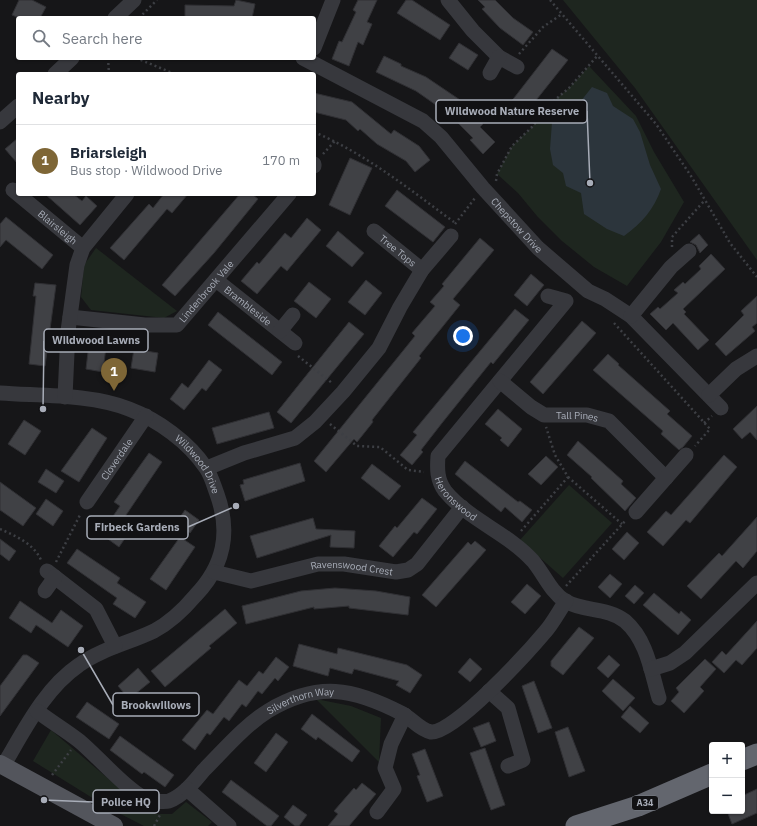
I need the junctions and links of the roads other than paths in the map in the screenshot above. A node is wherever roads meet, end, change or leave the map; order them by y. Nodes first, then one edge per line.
1 (134, 0) edge
2 (333, 0) edge
3 (448, 0) edge
4 (121, 16) edge
5 (316, 40) edge
6 (70, 60) edge
7 (316, 60) edge
8 (57, 72) edge
9 (490, 73) dead end
10 (16, 108) edge
11 (0, 122) edge
12 (13, 190) dead end
13 (16, 192) edge
14 (20, 196) edge
15 (125, 196) edge
16 (288, 196) edge
17 (453, 230) road end
18 (374, 231) dead end
19 (83, 248) junction
20 (689, 251) dead end
21 (422, 270) junction
22 (216, 280) junction
23 (548, 296) dead end
24 (293, 315) dead end
25 (631, 316) junction
26 (70, 317) junction
27 (280, 331) junction
28 (295, 343) road end
29 (757, 356) edge
30 (500, 381) junction
31 (0, 393) edge
32 (709, 395) junction
33 (65, 397) junction
34 (721, 408) dead end
35 (146, 416) junction
36 (686, 455) road end
37 (207, 468) junction
38 (666, 478) junction
39 (87, 502) road end
40 (462, 507) junction
41 (636, 512) road end
42 (214, 572) junction
43 (757, 583) edge
44 (45, 591) dead end
45 (566, 601) junction
46 (115, 646) junction
47 (650, 669) junction
48 (489, 691) junction
49 (659, 698) dead end
50 (37, 711) junction
51 (405, 715) junction
52 (757, 754) edge
53 (745, 759) edge
54 (1, 765) edge
55 (508, 766) dead end
56 (709, 775) edge
57 (187, 789) junction
58 (377, 812) dead end
59 (114, 826) edge
60 (230, 826) edge
61 (576, 826) edge

1 - 4 street
2 - 5 street
3 - 9 street
6 - 8 street
7 - 25 street, Chepstow Drive
10 - 11 street
12 - 13 street, Blairsleigh
14 - 19 street, Blairsleigh
15 - 19 street
16 - 22 street, Lindenbrook Vale
17 - 21 street
18 - 21 street, Tree Tops
19 - 26 street
20 - 25 street
21 - 37 street
22 - 26 street, Lindenbrook Vale
22 - 27 street, Brambleside
23 - 30 street, Heronswood
24 - 27 street, Brambleside
25 - 32 street, Chepstow Drive
26 - 33 street
27 - 28 street, Brambleside
29 - 32 street
30 - 38 street, Tall Pines
30 - 40 street, Heronswood
31 - 33 street, Wildwood Drive
32 - 34 street, Chepstow Drive
33 - 35 street, Wildwood Drive
35 - 37 street, Wildwood Drive
35 - 39 street, Cloverdale
36 - 38 street
37 - 42 street, Wildwood Drive
38 - 41 street
40 - 42 street, Ravenswood Crest
40 - 45 street, Heronswood
42 - 46 street, Wildwood Drive
43 - 47 street
44 - 46 street
45 - 47 street, Heronswood
45 - 48 street, Silverthorn Way
46 - 50 street, Wildwood Drive
47 - 49 street, Heronswood
48 - 51 street, Silverthorn Way
48 - 55 street
50 - 54 street, Wildwood Drive
50 - 57 street, Silverthorn Way
51 - 57 street, Silverthorn Way
51 - 58 street
52 - 53 highway
54 - 59 main road
56 - 61 highway, A34
57 - 60 street

